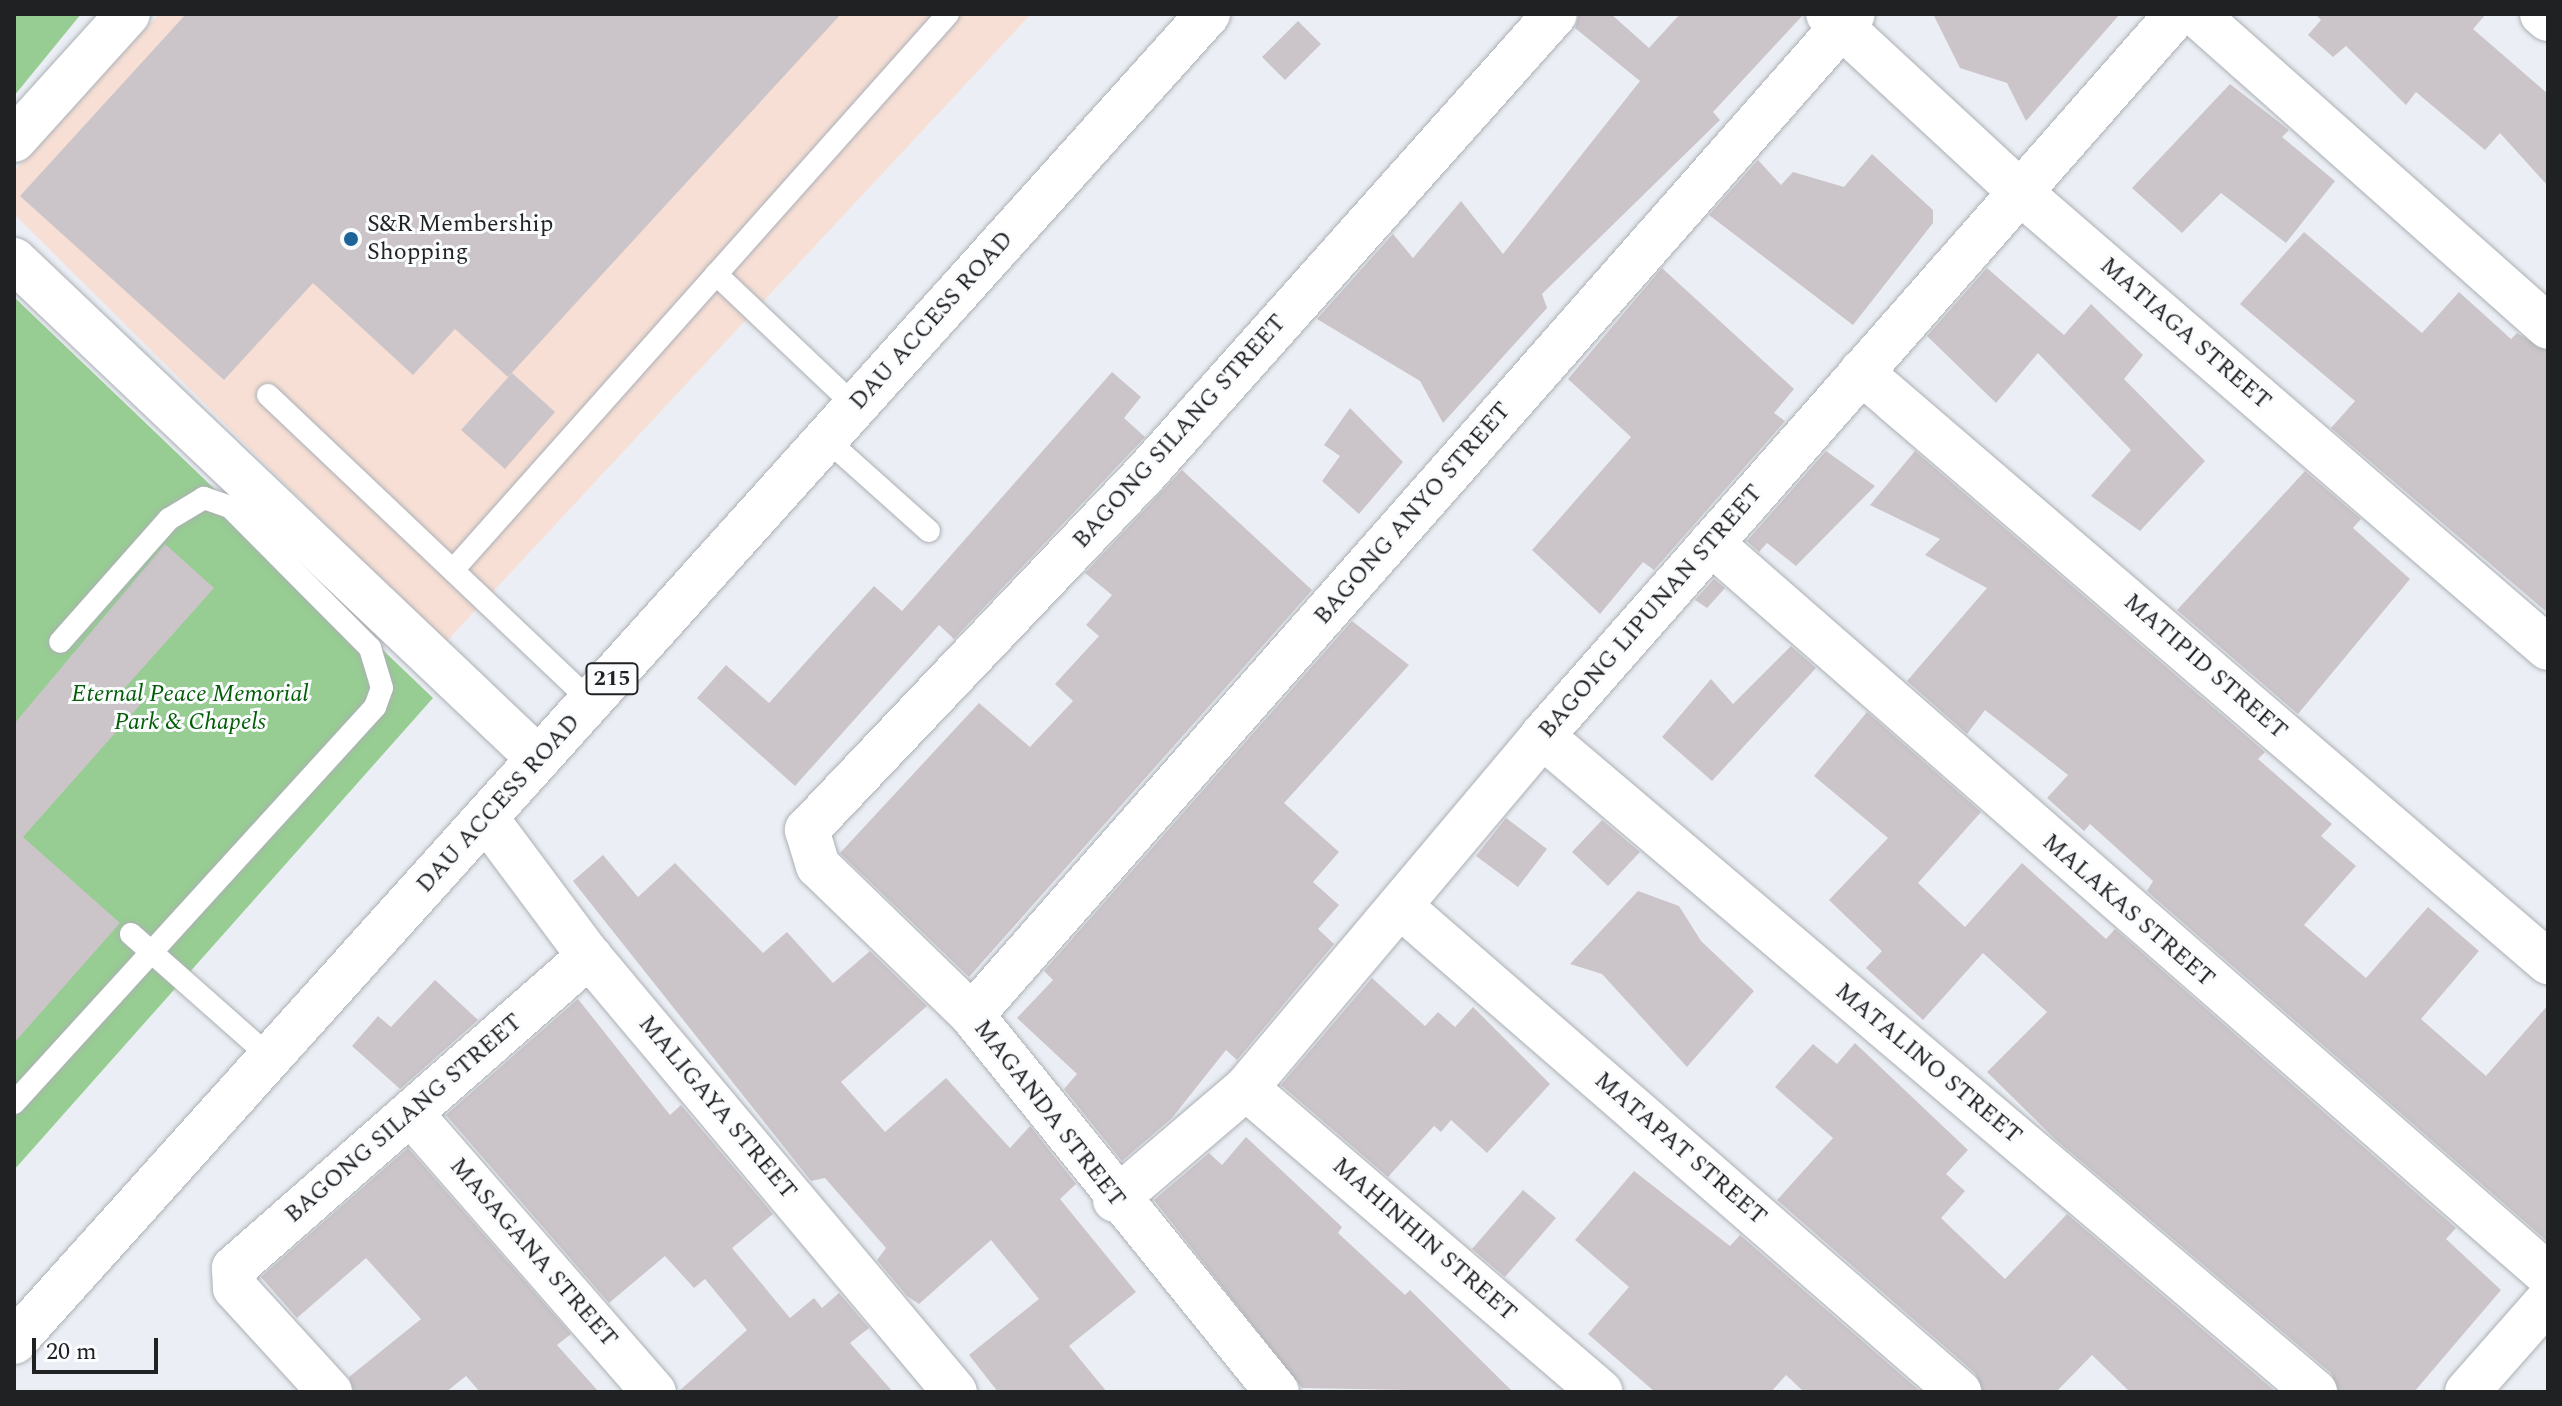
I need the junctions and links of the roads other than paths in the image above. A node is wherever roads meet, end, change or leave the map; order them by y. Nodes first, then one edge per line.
1 (128, 14) edge
2 (948, 14) edge
3 (1208, 14) edge
4 (1555, 14) edge
5 (2177, 14) edge
6 (2196, 14) edge
7 (2542, 14) edge
8 (1841, 18) edge
9 (2548, 19) edge
10 (14, 140) edge
11 (2021, 193) junction
12 (14, 260) edge
13 (716, 274) junction
14 (2548, 327) edge
15 (1861, 372) junction
16 (268, 395) dead end
17 (855, 406) junction
18 (826, 439) junction
19 (929, 531) dead end
20 (1711, 543) junction
21 (454, 569) junction
22 (60, 642) dead end
23 (2548, 648) edge
24 (591, 702) junction
25 (1542, 736) junction
26 (539, 759) junction
27 (486, 818) junction
28 (811, 847) joint
29 (1400, 906) junction
30 (131, 934) dead end
31 (150, 950) junction
32 (589, 956) junction
33 (2548, 962) edge
34 (972, 1015) junction
35 (270, 1057) junction
36 (1246, 1088) junction
37 (14, 1103) edge
38 (412, 1115) junction
39 (1115, 1200) junction
40 (2548, 1275) edge
41 (2548, 1300) edge
42 (14, 1342) edge
43 (330, 1392) edge
44 (654, 1392) edge
45 (955, 1392) edge
46 (1277, 1392) edge
47 (1601, 1392) edge
48 (1959, 1392) edge
49 (2315, 1392) edge
50 (2467, 1392) edge

1 - 10 street
2 - 13 lane
3 - 17 street, DAU ACCESS ROAD / 215
4 - 28 street, BAGONG SILANG STREET
5 - 11 street, BAGONG LIPUNAN STREET
6 - 14 street
7 - 9 street
8 - 11 street, MATIAGA STREET
8 - 34 street, BAGONG ANYO STREET
11 - 15 street, BAGONG LIPUNAN STREET
11 - 23 street, MATIAGA STREET
12 - 26 street
13 - 17 lane
13 - 21 lane
15 - 20 street, BAGONG LIPUNAN STREET
15 - 33 street, MATIPID STREET
16 - 21 lane
17 - 18 street, DAU ACCESS ROAD / 215
18 - 19 lane
18 - 24 street, DAU ACCESS ROAD / 215
20 - 25 street, BAGONG LIPUNAN STREET
20 - 40 street, MALAKAS STREET
21 - 24 lane
22 - 31 lane
24 - 26 street, DAU ACCESS ROAD / 215
25 - 29 street, BAGONG LIPUNAN STREET
25 - 49 street, MATALINO STREET
26 - 27 street, DAU ACCESS ROAD / 215
27 - 32 street, MALIGAYA STREET
27 - 35 street, DAU ACCESS ROAD / 215
28 - 34 street, MAGANDA STREET
29 - 36 street, BAGONG LIPUNAN STREET
29 - 48 street, MATAPAT STREET
30 - 31 lane
31 - 35 lane
31 - 37 lane
32 - 38 street, BAGONG SILANG STREET
32 - 45 street, MALIGAYA STREET
34 - 39 street, MAGANDA STREET
35 - 42 street, DAU ACCESS ROAD / 215
36 - 39 street, BAGONG LIPUNAN STREET
36 - 47 street, MAHINHIN STREET
38 - 43 street, BAGONG SILANG STREET
38 - 44 street, MASAGANA STREET
39 - 46 street, MAGANDA STREET
41 - 50 street

